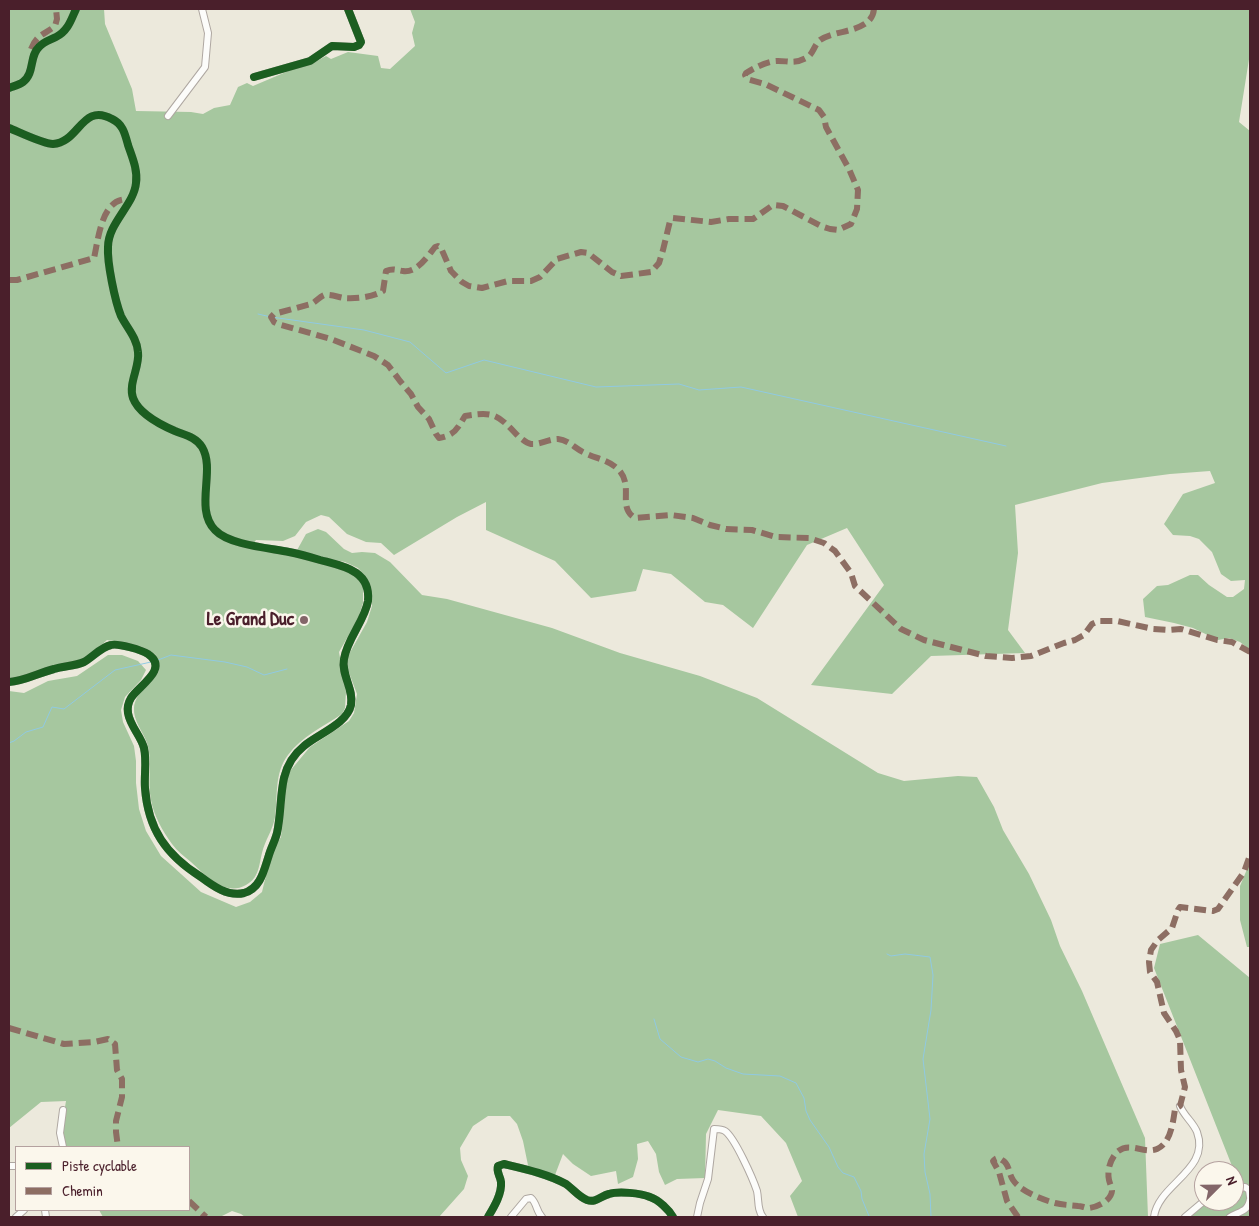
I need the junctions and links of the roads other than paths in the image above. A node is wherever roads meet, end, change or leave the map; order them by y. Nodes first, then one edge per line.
1 (76, 9) edge
2 (202, 9) edge
3 (348, 9) edge
4 (254, 77) dead end
5 (9, 88) edge
6 (168, 116) dead end
7 (9, 128) edge
8 (9, 682) edge
9 (1180, 1106) dead end
10 (63, 1110) dead end
11 (63, 1146) edge
12 (1244, 1187) edge
13 (1250, 1198) edge
14 (1194, 1209) edge
15 (488, 1217) edge
16 (511, 1217) edge
17 (542, 1217) edge
18 (673, 1217) edge
19 (697, 1217) edge
20 (763, 1217) edge
21 (1154, 1217) edge
22 (1184, 1217) edge
23 (1230, 1217) edge

1 - 5 street
2 - 6 street
3 - 4 street
7 - 8 street
9 - 21 street
10 - 11 street
12 - 13 street
13 - 23 street
14 - 22 street
15 - 18 street
16 - 17 street
19 - 20 street

